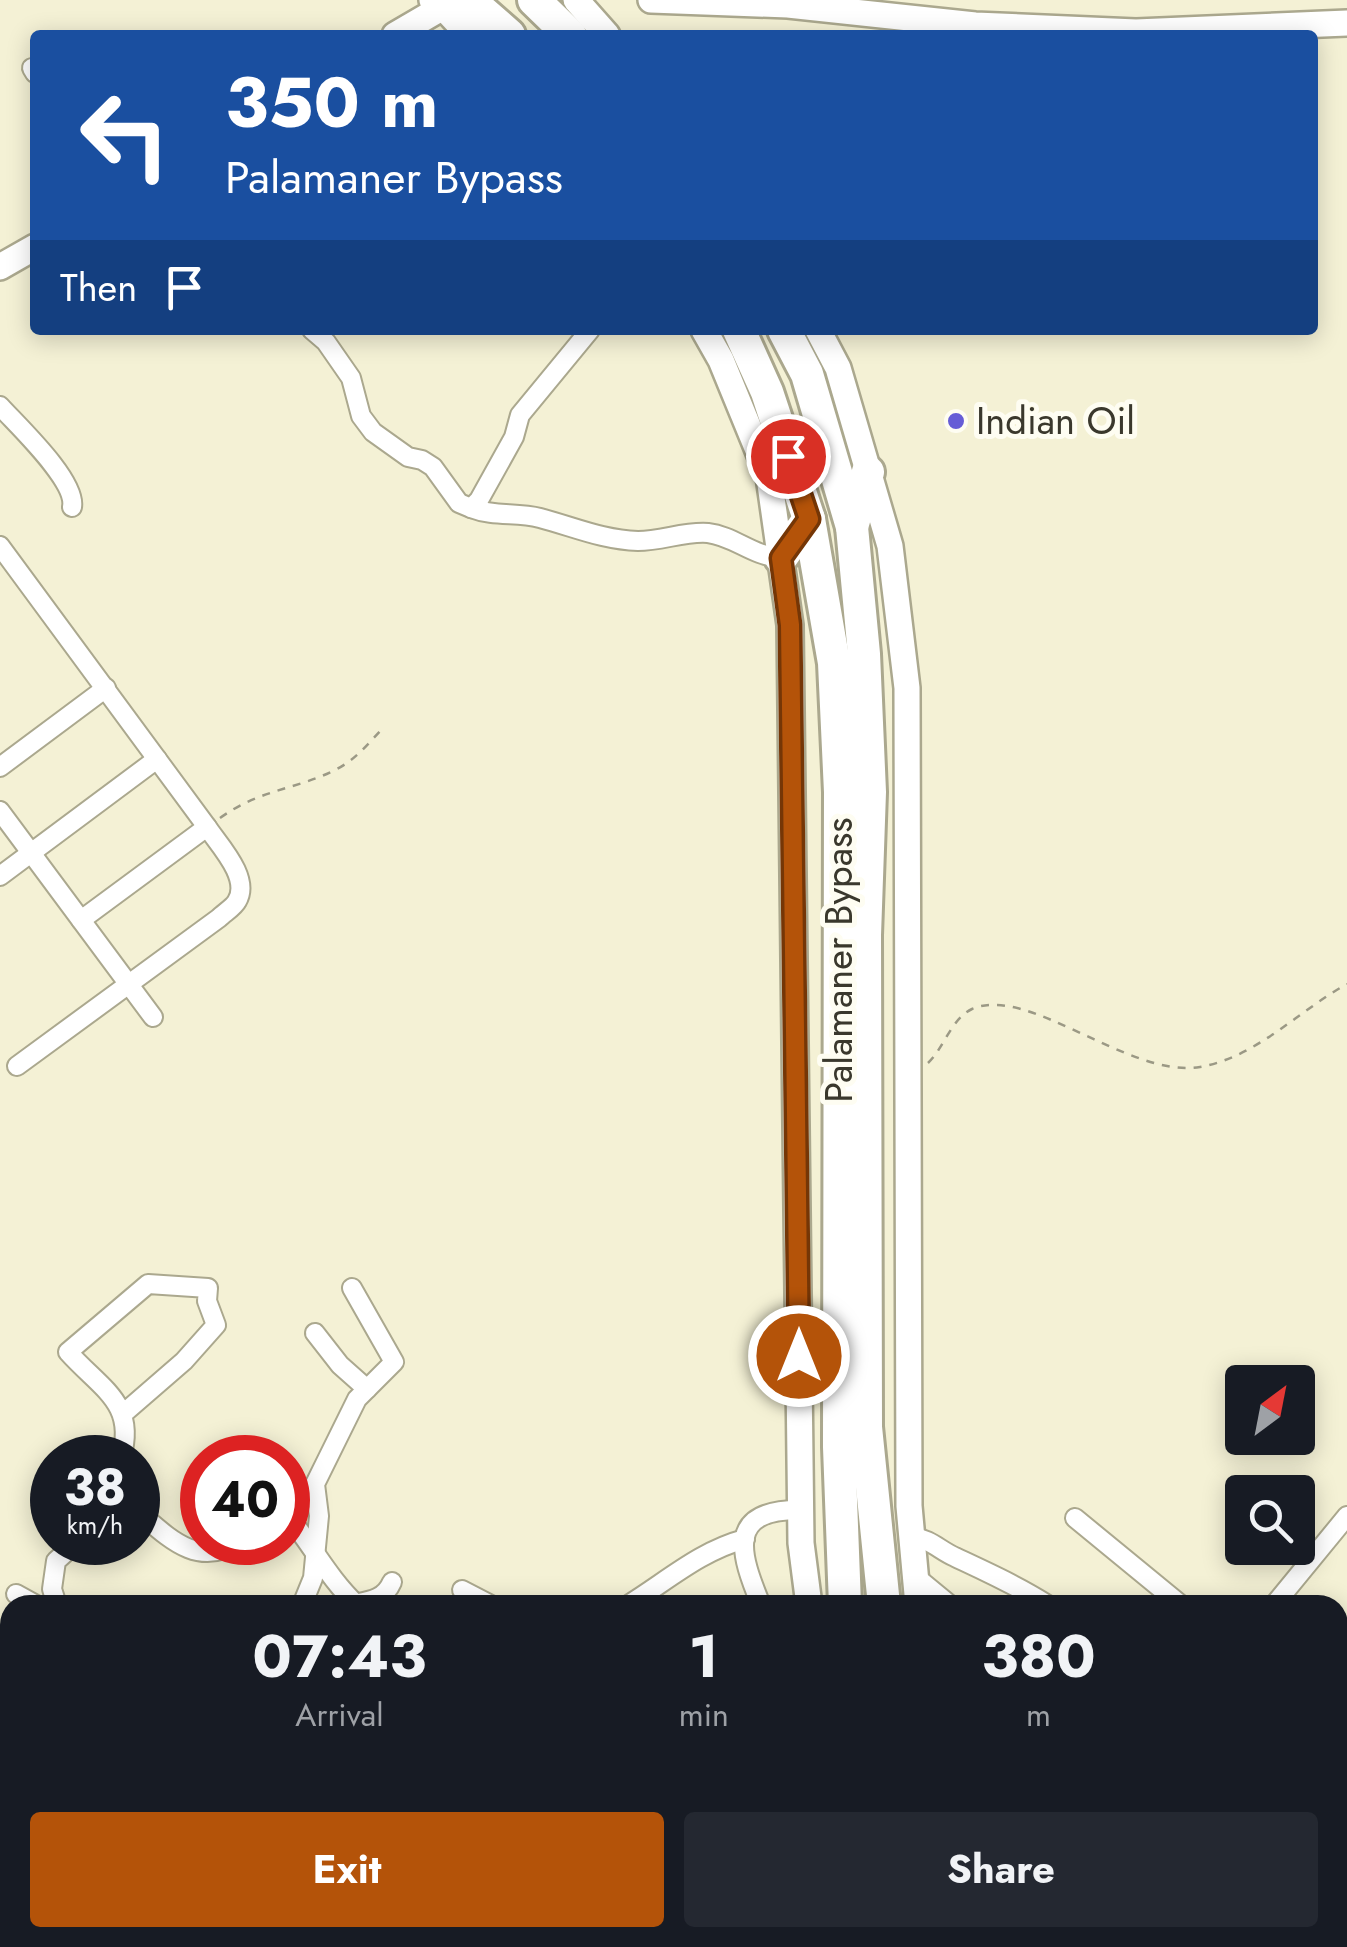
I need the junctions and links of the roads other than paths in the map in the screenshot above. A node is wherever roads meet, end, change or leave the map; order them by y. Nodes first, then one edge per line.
1 (534, 0) edge
2 (578, 0) edge
3 (650, 0) edge
4 (448, 2) edge
5 (1347, 23) edge
6 (403, 30) edge
7 (466, 30) edge
8 (500, 30) edge
9 (565, 30) edge
10 (603, 30) edge
11 (1090, 30) edge
12 (1183, 30) edge
13 (30, 250) edge
14 (0, 267) edge
15 (318, 335) edge
16 (586, 335) edge
17 (707, 335) edge
18 (741, 335) edge
19 (787, 335) edge
20 (821, 335) edge
21 (0, 406) edge
22 (868, 472) junction
23 (72, 507) dead end
24 (471, 508) junction
25 (809, 519) junction
26 (852, 527) junction
27 (0, 546) edge
28 (781, 558) junction
29 (106, 688) junction
30 (158, 760) junction
31 (0, 766) edge
32 (0, 811) edge
33 (207, 827) junction
34 (31, 853) junction
35 (0, 876) edge
36 (81, 920) junction
37 (128, 984) junction
38 (154, 1017) dead end
39 (17, 1066) dead end
40 (352, 1288) dead end
41 (315, 1333) dead end
42 (367, 1389) junction
43 (124, 1414) junction
44 (125, 1435) edge
45 (801, 1510) junction
46 (1347, 1516) edge
47 (1075, 1518) dead end
48 (160, 1529) edge
49 (912, 1537) junction
50 (745, 1539) junction
51 (180, 1544) edge
52 (310, 1545) edge
53 (315, 1552) junction
54 (55, 1565) edge
55 (916, 1577) junction
56 (392, 1582) dead end
57 (462, 1590) dead end
58 (54, 1595) edge
59 (306, 1595) edge
60 (347, 1595) edge
61 (383, 1595) edge
62 (472, 1595) edge
63 (642, 1595) edge
64 (757, 1595) edge
65 (808, 1595) edge
66 (845, 1595) edge
67 (883, 1595) edge
68 (917, 1595) edge
69 (938, 1595) edge
70 (1032, 1595) edge
71 (1169, 1595) edge
72 (1282, 1595) edge

1 - 9 highway
2 - 10 street
3 - 11 street
4 - 6 street
4 - 7 street
4 - 8 highway
5 - 12 street
13 - 14 street
15 - 24 street
16 - 24 street
17 - 28 street
18 - 25 highway, Palamaner Bypass
19 - 26 highway, Palamaner Bypass
20 - 22 street
21 - 23 street
22 - 26 highway
22 - 49 street
24 - 28 street
25 - 28 highway
25 - 66 highway, Palamaner Bypass
26 - 67 highway, Palamaner Bypass
27 - 29 street
28 - 45 street
29 - 30 street
29 - 31 street
30 - 33 street
30 - 34 street
32 - 34 street
33 - 36 street
33 - 37 street
34 - 35 street
34 - 36 street
36 - 37 street
37 - 38 street
37 - 39 street
40 - 42 street
41 - 42 street
42 - 53 street
43 - 43 street
43 - 44 street
45 - 50 street
45 - 65 street
46 - 72 street
47 - 71 street
48 - 51 street
49 - 55 street
49 - 70 street
50 - 63 street
50 - 64 street
52 - 53 street
53 - 59 street
53 - 60 street
54 - 58 street
55 - 68 street
55 - 69 street
56 - 61 street
57 - 62 street

